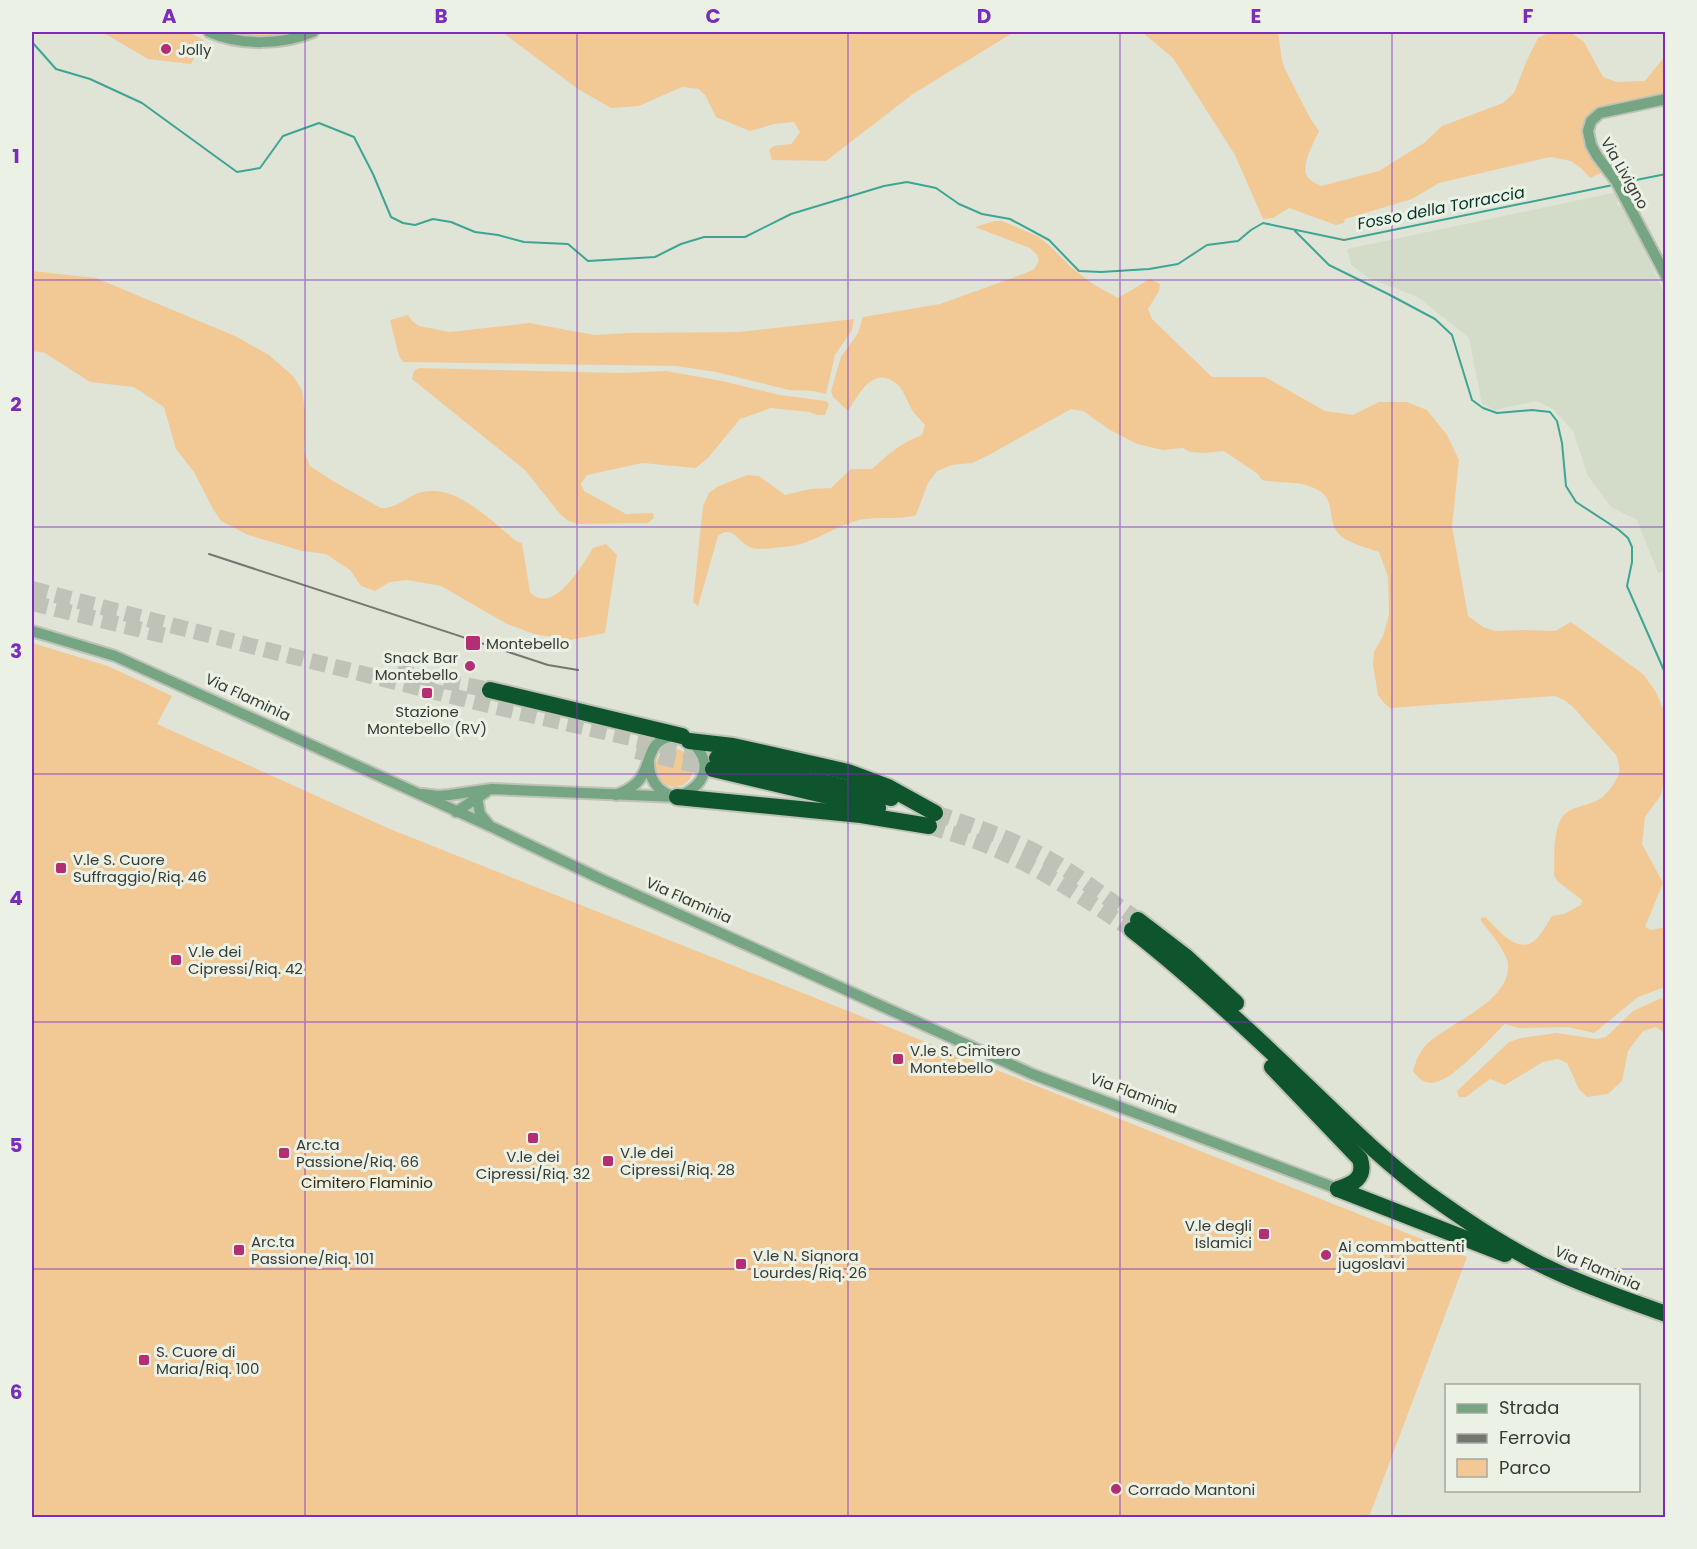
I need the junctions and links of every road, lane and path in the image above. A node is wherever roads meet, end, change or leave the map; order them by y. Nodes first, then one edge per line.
1 (209, 32) edge
2 (314, 32) edge
3 (1665, 99) edge
4 (1665, 276) edge
5 (32, 631) edge
6 (490, 690) tunnel mouth
7 (686, 738) junction
8 (649, 760) junction
9 (715, 764) tunnel mouth
10 (416, 794) junction
11 (472, 794) junction
12 (616, 795) junction
13 (677, 797) junction
14 (453, 810) junction
15 (932, 819) junction
16 (494, 828) junction
17 (1228, 1010) junction
18 (1338, 1189) junction
19 (1557, 1272) junction
20 (1665, 1307) edge
21 (1665, 1314) edge

1 - 2 street
3 - 4 street, Via Livigno
5 - 10 street, Via Flaminia
6 - 7 highway
7 - 8 street
7 - 13 street
7 - 15 highway
8 - 12 street
8 - 13 street
9 - 15 highway
10 - 11 street
10 - 14 street, Via Flaminia
11 - 12 street
11 - 14 street
11 - 16 street
12 - 13 street
13 - 15 highway
14 - 16 street, Via Flaminia
16 - 18 street, Via Flaminia
17 - 18 highway
17 - 19 highway, Via Flaminia
17 - 20 highway, Via Flaminia
18 - 19 highway
19 - 21 highway, Via Flaminia

